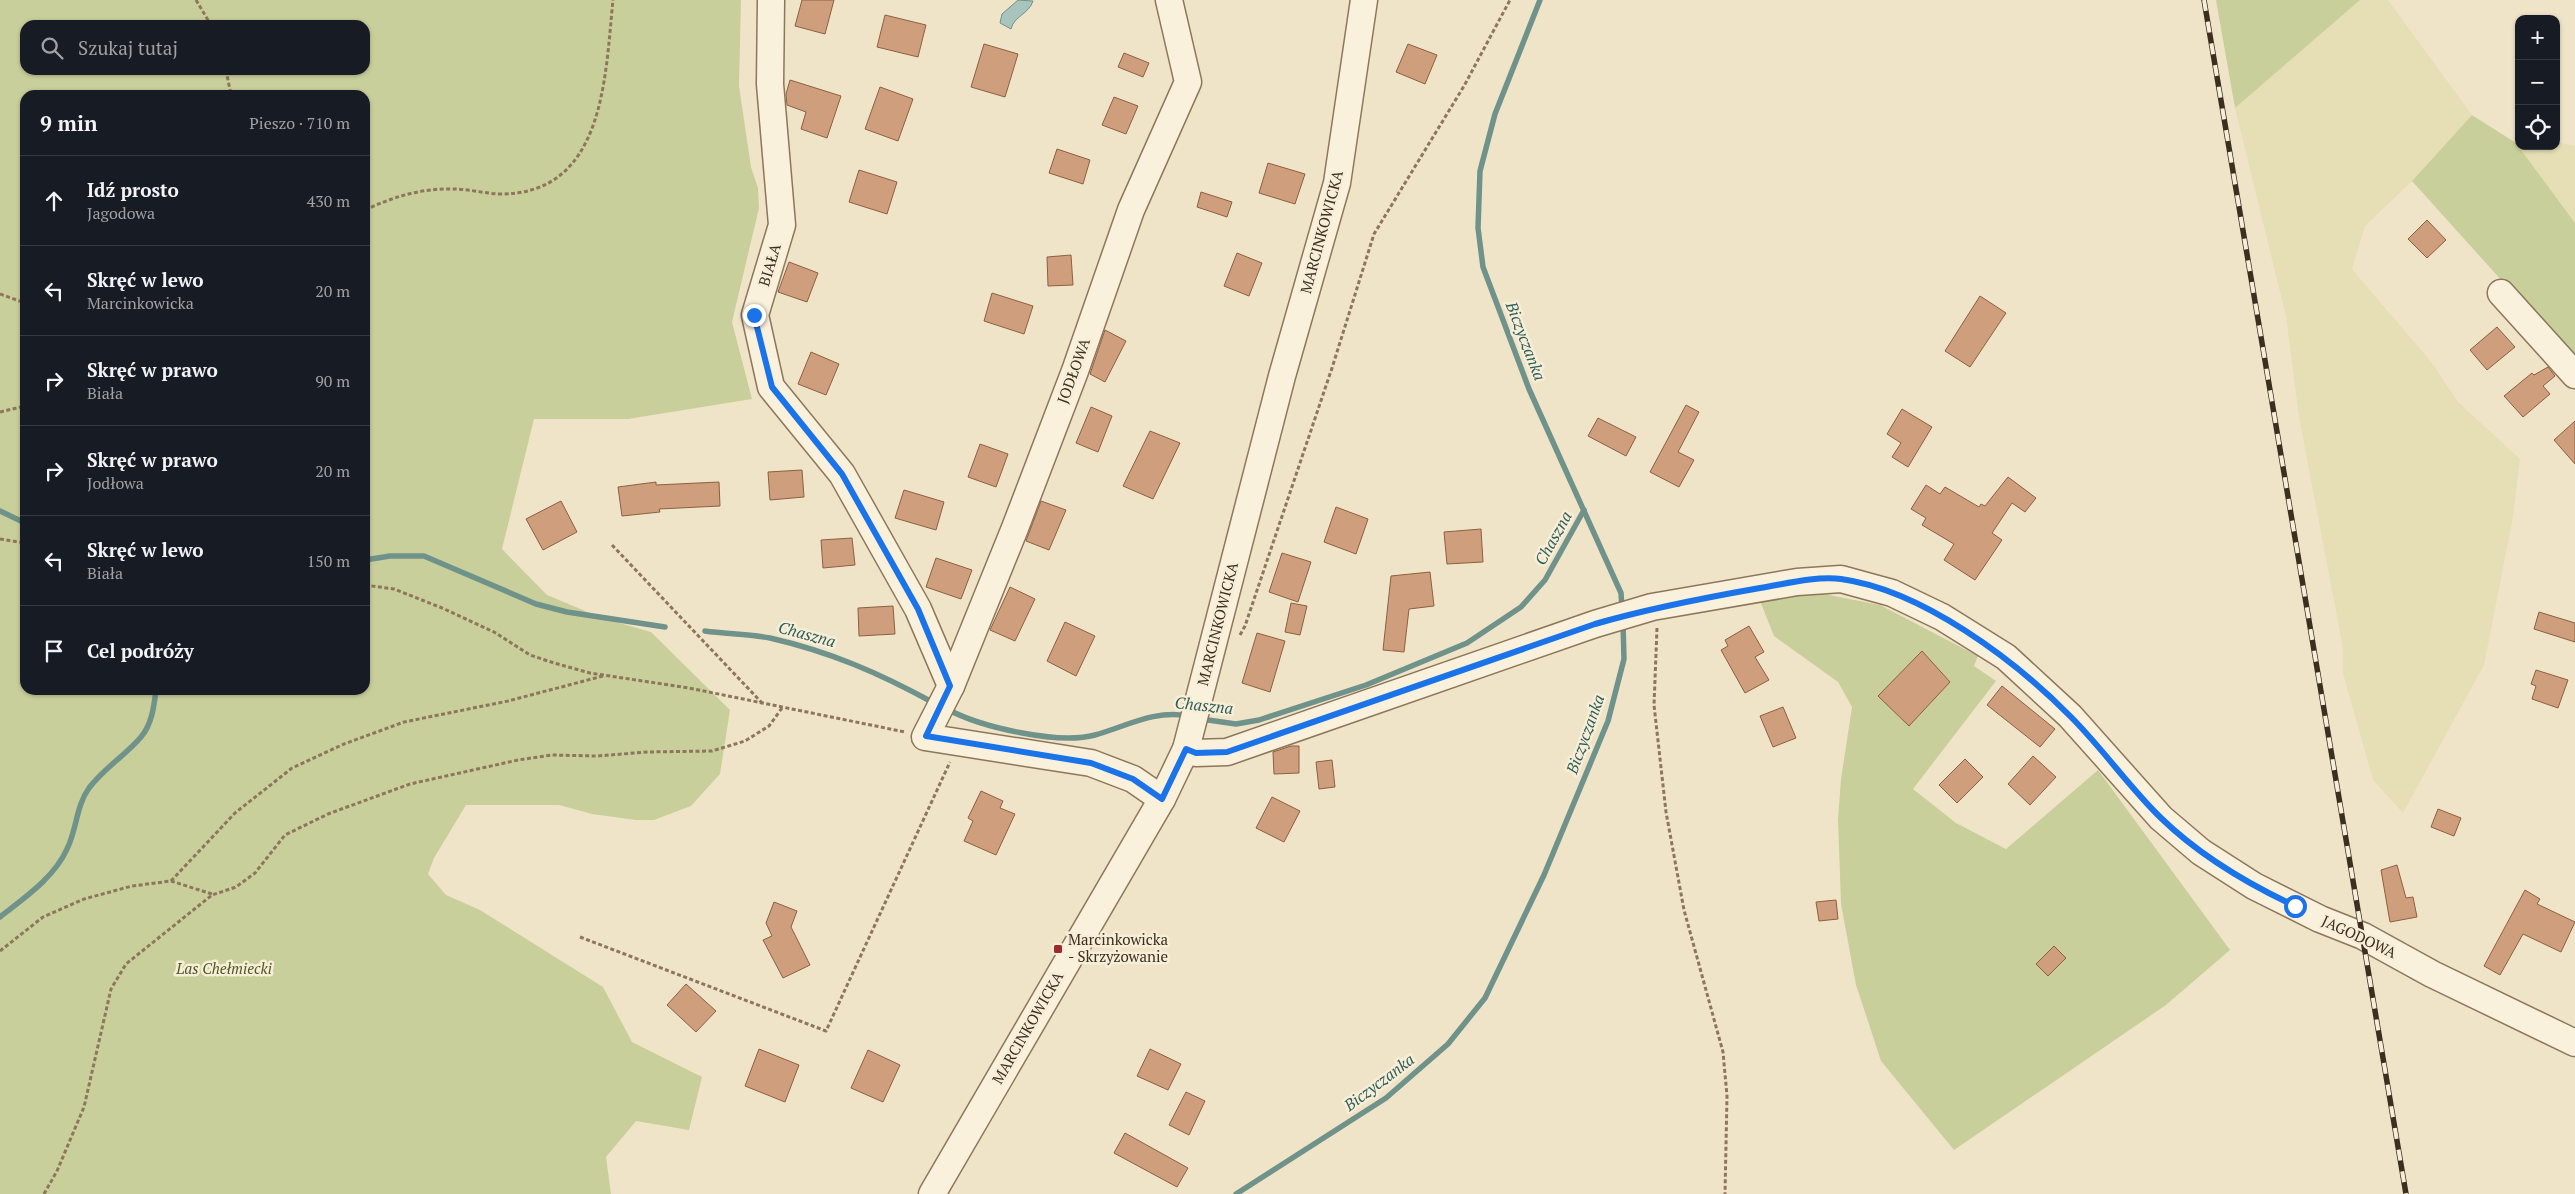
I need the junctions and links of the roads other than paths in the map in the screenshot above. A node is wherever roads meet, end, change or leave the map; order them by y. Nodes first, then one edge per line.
1 (771, 0) edge
2 (1169, 0) edge
3 (1364, 0) edge
4 (2501, 293) dead end
5 (2575, 375) edge
6 (939, 710) junction
7 (1189, 740) junction
8 (1162, 799) junction
9 (2575, 1043) edge
10 (932, 1194) edge

1 - 6 street, BIAŁA
2 - 6 street, JODŁOWA
3 - 7 street, MARCINKOWICKA
4 - 5 street
6 - 8 street
7 - 8 street, MARCINKOWICKA
7 - 9 street, JAGODOWA
8 - 10 street, MARCINKOWICKA

